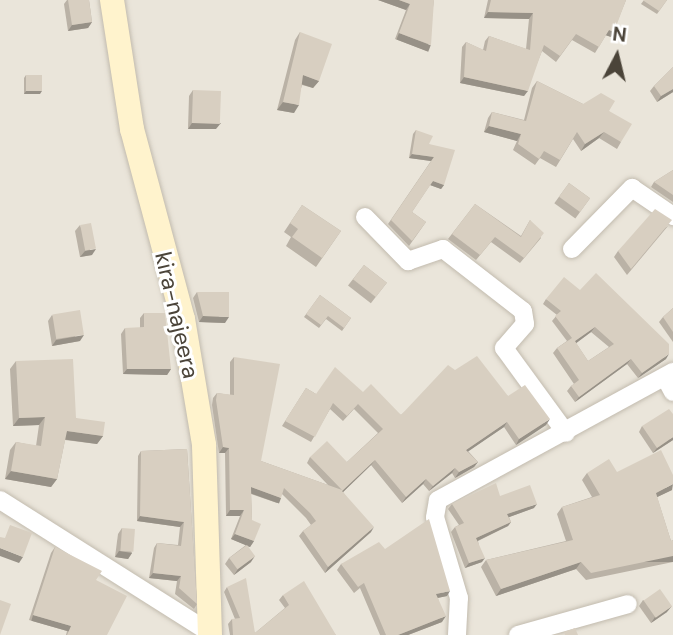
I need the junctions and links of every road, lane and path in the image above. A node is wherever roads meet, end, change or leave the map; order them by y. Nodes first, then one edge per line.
1 (111, 0) edge
2 (673, 216) edge
3 (365, 217) dead end
4 (572, 249) dead end
5 (670, 380) edge
6 (566, 433) junction
7 (0, 500) edge
8 (628, 604) dead end
9 (210, 634) edge
10 (459, 635) edge
11 (518, 635) edge

1 - 9 street, kira-najeera
2 - 4 street
3 - 6 street
5 - 6 street
6 - 10 street
7 - 9 street
8 - 11 street

